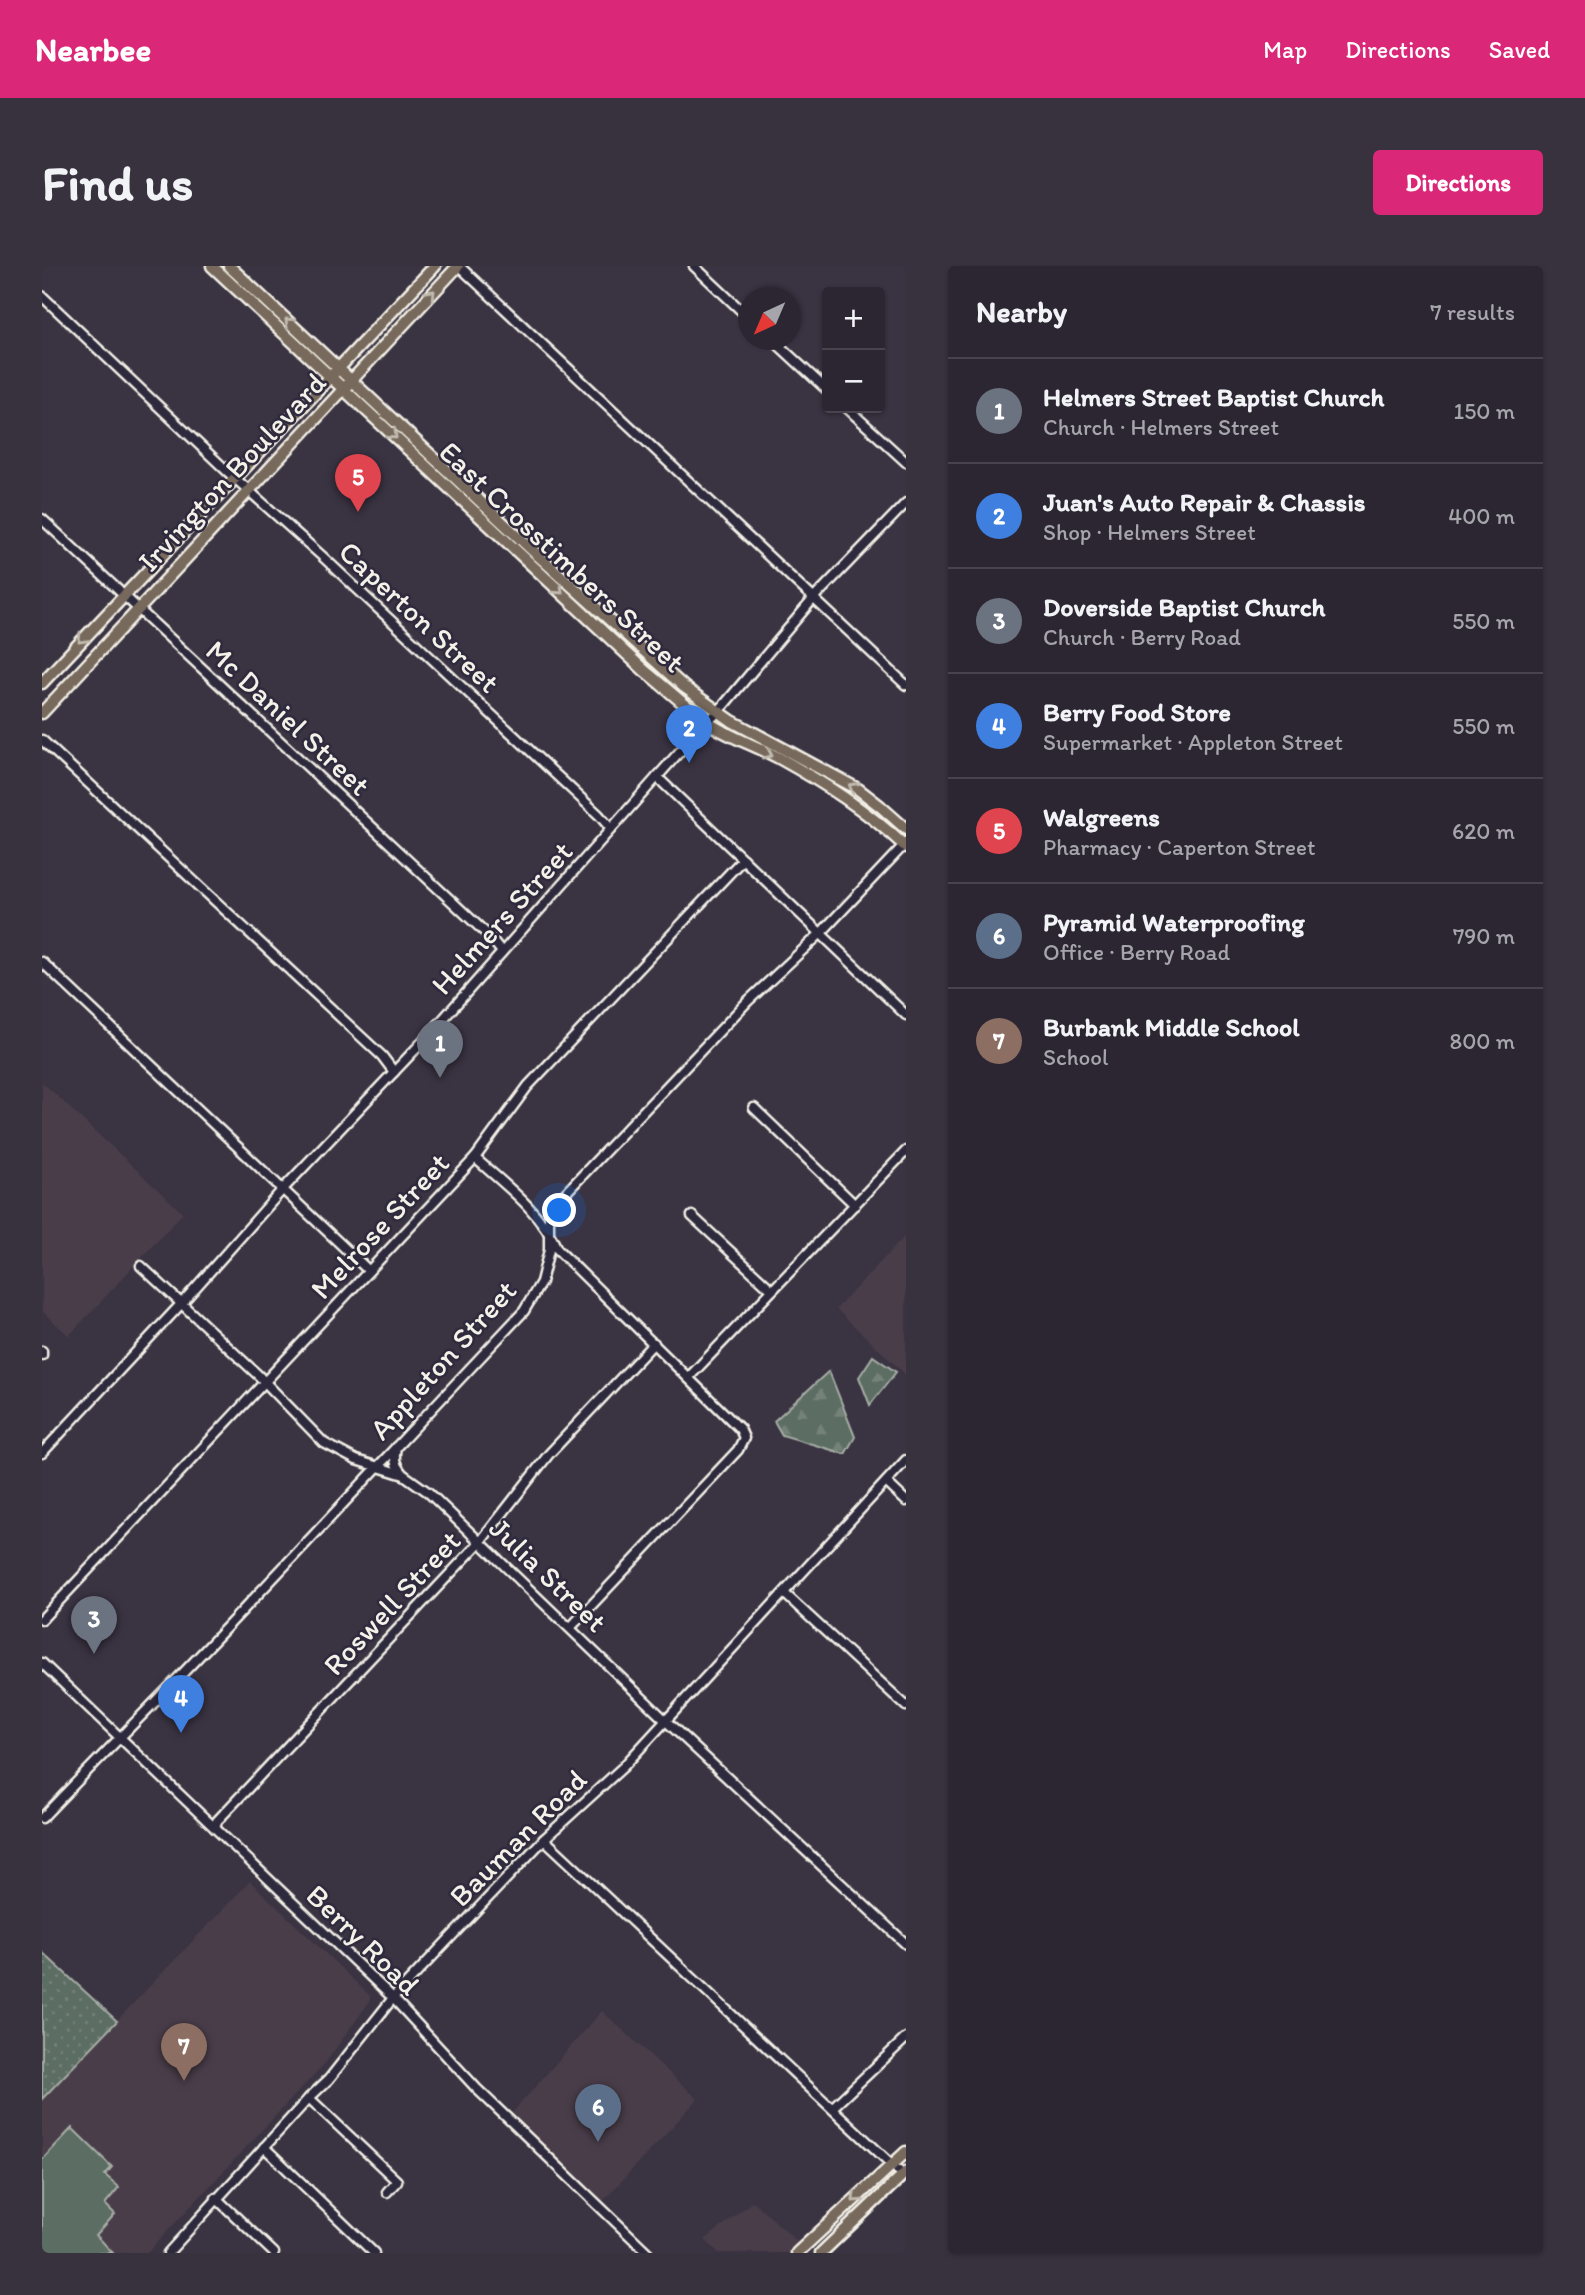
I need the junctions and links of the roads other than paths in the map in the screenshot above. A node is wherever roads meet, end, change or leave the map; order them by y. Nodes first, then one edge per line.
1 (212, 266) edge
2 (229, 266) edge
3 (435, 266) edge
4 (459, 266) edge
5 (694, 266) edge
6 (246, 282) junction
7 (238, 290) junction
8 (42, 296) edge
9 (738, 308) edge
10 (389, 315) junction
11 (401, 326) junction
12 (784, 350) edge
13 (339, 369) junction
14 (330, 377) junction
15 (351, 379) junction
16 (822, 385) edge
17 (343, 388) junction
18 (852, 413) edge
19 (419, 444) junction
20 (411, 452) junction
21 (906, 462) edge
22 (235, 478) junction
23 (249, 491) junction
24 (906, 503) edge
25 (42, 519) edge
26 (533, 550) junction
27 (524, 558) junction
28 (123, 596) junction
29 (814, 598) junction
30 (138, 610) junction
31 (609, 621) junction
32 (601, 630) junction
33 (42, 683) edge
34 (906, 685) edge
35 (718, 712) junction
36 (42, 713) edge
37 (708, 722) junction
38 (42, 740) edge
39 (812, 763) junction
40 (807, 774) junction
41 (657, 777) junction
42 (611, 829) junction
43 (906, 829) edge
44 (905, 845) edge
45 (743, 859) junction
46 (820, 934) junction
47 (502, 951) junction
48 (42, 962) edge
49 (906, 1015) edge
50 (394, 1072) junction
51 (754, 1108) dead end
52 (906, 1151) edge
53 (475, 1158) junction
54 (283, 1189) junction
55 (855, 1205) junction
56 (692, 1216) dead end
57 (545, 1218) junction
58 (553, 1250) junction
59 (141, 1266) dead end
60 (368, 1270) junction
61 (772, 1290) junction
62 (181, 1304) junction
63 (654, 1343) junction
64 (689, 1377) junction
65 (265, 1382) junction
66 (396, 1446) junction
67 (42, 1453) edge
68 (906, 1460) edge
69 (377, 1467) junction
70 (404, 1475) junction
71 (886, 1482) junction
72 (906, 1501) edge
73 (481, 1541) junction
74 (785, 1594) junction
75 (42, 1619) edge
76 (570, 1628) junction
77 (42, 1663) edge
78 (906, 1706) edge
79 (666, 1721) junction
80 (120, 1737) junction
81 (42, 1818) edge
82 (215, 1828) junction
83 (544, 1839) junction
84 (906, 1944) edge
85 (393, 1998) junction
86 (906, 2038) edge
87 (309, 2098) junction
88 (832, 2108) junction
89 (264, 2147) junction
90 (906, 2152) edge
91 (892, 2165) junction
92 (904, 2174) edge
93 (387, 2192) dead end
94 (216, 2198) junction
95 (168, 2253) edge
96 (274, 2253) edge
97 (374, 2253) edge
98 (648, 2253) edge
99 (797, 2253) edge
100 (821, 2253) edge

1 - 7 main road, East Crosstimbers Street
2 - 6 main road, East Crosstimbers Street
3 - 10 main road, Irvington Boulevard
11 -> 4 main road, Irvington Boulevard
4 - 29 street
5 - 9 street
6 - 7 main road
13 -> 6 main road, East Crosstimbers Street
7 - 14 main road, East Crosstimbers Street
8 - 22 street, Caperton Street
10 - 11 main road
10 - 13 main road, Irvington Boulevard
11 - 15 main road, Irvington Boulevard
12 - 16 street
13 - 14 main road, Irvington Boulevard
13 - 15 main road, East Crosstimbers Street
14 - 17 main road, East Crosstimbers Street
14 - 22 main road, Irvington Boulevard
15 - 17 main road, Irvington Boulevard
15 - 19 main road, East Crosstimbers Street
17 -> 20 main road, East Crosstimbers Street
17 - 23 main road, Irvington Boulevard
18 - 21 street
19 - 20 main road
19 - 26 main road, East Crosstimbers Street
20 - 27 main road, East Crosstimbers Street
22 - 23 street, Caperton Street
22 - 28 main road, Irvington Boulevard
23 - 30 main road, Irvington Boulevard
23 - 42 street, Caperton Street
24 - 29 street, Helmers Street
25 - 28 street, Mc Daniel Street
26 - 27 main road
26 - 31 main road, East Crosstimbers Street
27 -> 32 main road, East Crosstimbers Street
28 - 30 street, Mc Daniel Street
28 -> 33 main road, Irvington Boulevard
29 - 34 street
29 - 35 street, Helmers Street
30 - 36 main road, Irvington Boulevard
30 - 47 street, Mc Daniel Street
31 - 32 main road
31 - 35 main road, East Crosstimbers Street
32 - 37 main road, East Crosstimbers Street
35 - 37 street, Helmers Street
35 - 39 main road, East Crosstimbers Street
37 -> 40 main road, East Crosstimbers Street
37 - 41 street, Helmers Street
38 - 50 street
39 - 40 main road
43 -> 39 main road, East Crosstimbers Street
40 - 44 main road, East Crosstimbers Street
41 - 42 street, Helmers Street
41 - 45 street
42 - 47 street, Helmers Street
44 - 46 street
45 - 46 street
45 - 53 street, Melrose Street
46 - 49 street
46 - 57 street
47 - 50 street, Helmers Street
48 - 54 street
50 - 54 street, Helmers Street
51 - 55 street
52 - 55 street
53 - 57 street
53 - 60 street, Melrose Street
54 - 60 street
54 - 62 street, Helmers Street
55 - 61 street
56 - 61 street
57 - 58 street, Appleton Street
58 - 63 street
58 - 66 street, Appleton Street
59 - 62 street, Julia Street
60 - 65 street, Melrose Street
61 - 64 street
62 - 65 street, Julia Street
62 - 67 street, Helmers Street
63 - 64 street
63 - 73 street, Roswell Street
64 - 76 street
65 - 69 street, Julia Street
65 - 75 street, Melrose Street
66 - 69 street, Appleton Street
66 - 70 street
68 - 71 street, Bauman Road
69 - 70 street, Julia Street
69 - 80 street, Appleton Street
70 - 73 street, Julia Street
71 - 72 street
71 - 74 street, Bauman Road
73 - 76 street, Julia Street
73 - 82 street, Roswell Street
74 - 78 street
74 - 79 street, Bauman Road
76 - 79 street, Julia Street
77 - 80 street, Berry Road
79 - 83 street, Bauman Road
79 - 84 street, Julia Street
80 - 81 street, Appleton Street
80 - 82 street, Berry Road
82 - 85 street, Berry Road
83 - 85 street, Bauman Road
83 - 88 street
85 - 87 street, Bauman Road
85 - 98 street, Berry Road
86 - 88 street
87 - 89 street, Bauman Road
87 - 93 street
88 - 91 street
89 - 94 street, Bauman Road
89 - 97 street
90 - 91 main road
91 - 92 street
91 -> 99 main road
92 - 100 main road
94 - 95 street, Bauman Road
94 - 96 street

